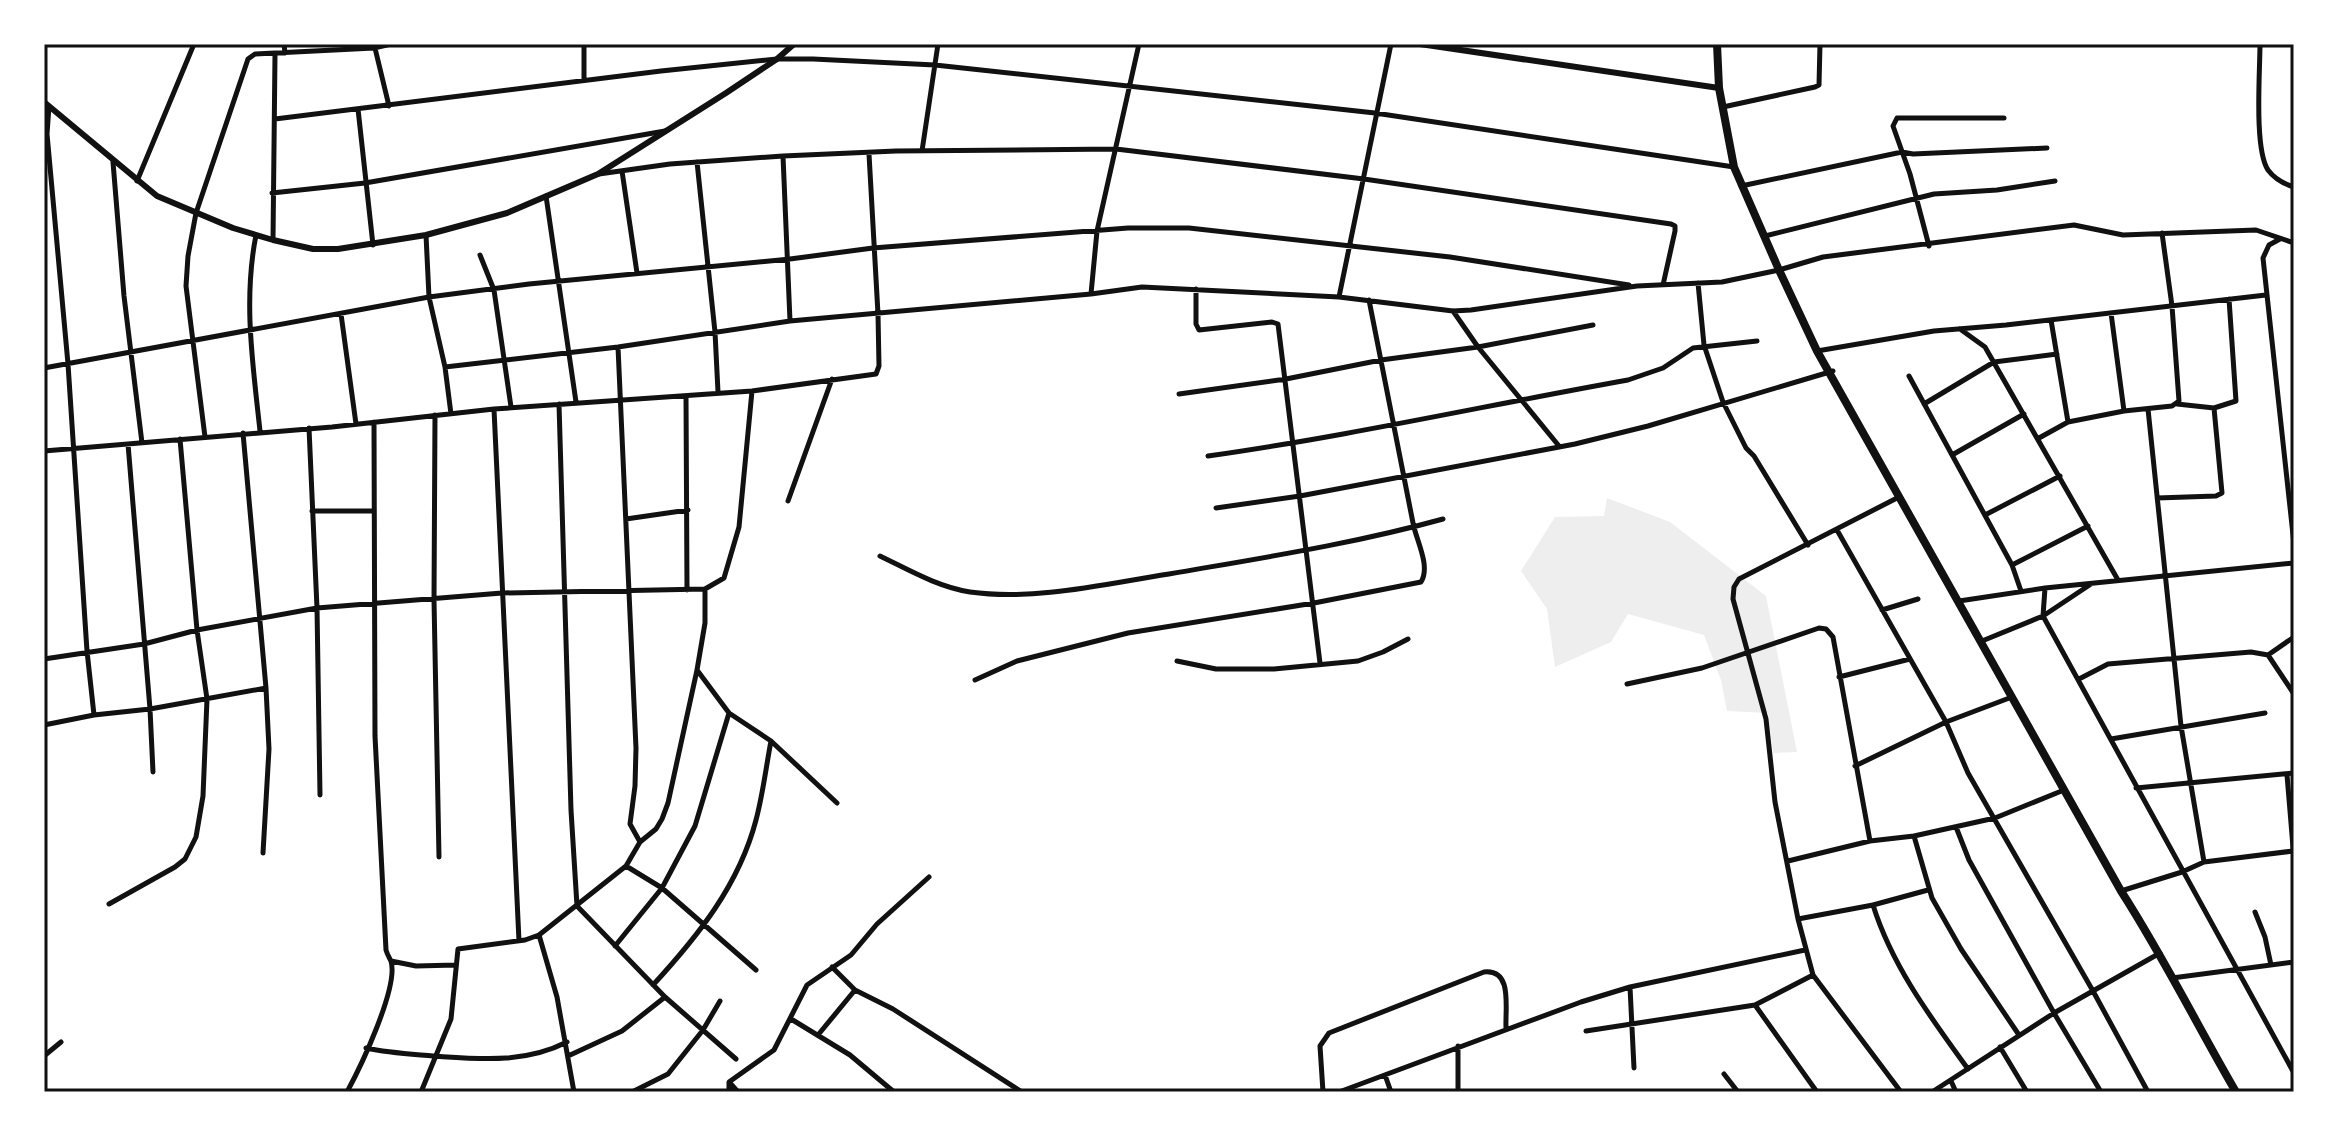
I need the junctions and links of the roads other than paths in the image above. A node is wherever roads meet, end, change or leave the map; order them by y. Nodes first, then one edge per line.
1 (194, 44) edge
2 (284, 44) edge
3 (391, 44) edge
4 (584, 44) edge
5 (794, 44) edge
6 (938, 44) edge
7 (1139, 44) edge
8 (1391, 44) edge
9 (1420, 44) edge
10 (1717, 44) edge
11 (1820, 44) edge
12 (2260, 44) edge
13 (374, 46) edge
14 (285, 53) junction
15 (275, 54) junction
16 (777, 59) junction
17 (935, 65) junction
18 (584, 79) junction
19 (1128, 86) junction
20 (1719, 88) junction
21 (46, 104) edge
22 (389, 106) junction
23 (1723, 107) junction
24 (358, 109) junction
25 (1375, 113) junction
26 (2004, 118) dead end
27 (275, 119) junction
28 (670, 130) junction
29 (2047, 148) dead end
30 (1116, 149) junction
31 (922, 151) junction
32 (1902, 152) junction
33 (869, 154) junction
34 (783, 156) junction
35 (113, 162) junction
36 (697, 162) junction
37 (1734, 167) junction
38 (622, 171) junction
39 (598, 174) junction
40 (1364, 179) junction
41 (2055, 181) dead end
42 (136, 182) junction
43 (365, 183) junction
44 (1740, 186) junction
45 (2294, 187) edge
46 (272, 193) junction
47 (546, 196) junction
48 (1916, 199) junction
49 (196, 213) junction
50 (1097, 231) junction
51 (2162, 233) junction
52 (256, 235) junction
53 (426, 235) junction
54 (1764, 236) junction
55 (2281, 238) junction
56 (273, 240) junction
57 (2294, 243) edge
58 (373, 245) junction
59 (1350, 246) junction
60 (1929, 246) junction
61 (873, 248) junction
62 (480, 255) dead end
63 (790, 259) junction
64 (709, 266) junction
65 (1779, 270) junction
66 (637, 273) junction
67 (559, 281) junction
68 (1698, 283) junction
69 (1663, 285) junction
70 (1637, 286) junction
71 (1196, 289) junction
72 (494, 290) junction
73 (1091, 294) junction
74 (2266, 295) junction
75 (429, 297) junction
76 (1339, 297) junction
77 (2229, 299) junction
78 (1369, 300) junction
79 (2172, 306) junction
80 (1453, 311) junction
81 (2111, 313) junction
82 (341, 314) junction
83 (878, 314) junction
84 (2051, 320) junction
85 (790, 321) junction
86 (1593, 325) dead end
87 (1960, 329) junction
88 (249, 332) junction
89 (715, 332) junction
90 (1757, 341) dead end
91 (191, 342) junction
92 (1704, 345) junction
93 (618, 347) junction
94 (1478, 347) junction
95 (1817, 351) junction
96 (569, 352) junction
97 (131, 354) junction
98 (2057, 354) junction
99 (503, 360) junction
100 (1381, 360) junction
101 (1994, 362) junction
102 (68, 364) junction
103 (445, 367) junction
104 (44, 368) edge
105 (1831, 371) junction
106 (1909, 376) dead end
107 (832, 379) junction
108 (1286, 379) junction
109 (752, 391) junction
110 (718, 392) junction
111 (1179, 394) dead end
112 (686, 396) junction
113 (1520, 399) junction
114 (621, 400) junction
115 (576, 402) junction
116 (1723, 402) junction
117 (559, 404) junction
118 (1924, 404) junction
119 (2176, 404) junction
120 (511, 407) junction
121 (2214, 408) junction
122 (494, 409) junction
123 (2148, 409) junction
124 (2124, 411) junction
125 (451, 414) junction
126 (2024, 414) junction
127 (435, 415) junction
128 (374, 422) junction
129 (2068, 422) junction
130 (1395, 423) junction
131 (356, 424) junction
132 (309, 428) junction
133 (260, 431) junction
134 (243, 433) junction
135 (205, 437) junction
136 (2039, 438) junction
137 (180, 439) junction
138 (142, 443) junction
139 (128, 444) junction
140 (1295, 444) junction
141 (1559, 447) junction
142 (75, 448) junction
143 (44, 451) edge
144 (1952, 455) junction
145 (1208, 456) dead end
146 (1405, 475) junction
147 (2060, 476) junction
148 (1300, 496) junction
149 (1899, 497) junction
150 (2291, 497) edge
151 (2157, 498) junction
152 (788, 501) dead end
153 (1216, 508) dead end
154 (688, 510) junction
155 (312, 511) junction
156 (374, 511) junction
157 (1985, 515) junction
158 (626, 519) junction
159 (1443, 519) dead end
160 (2088, 526) junction
161 (1413, 527) junction
162 (1837, 530) junction
163 (2294, 541) edge
164 (1808, 545) junction
165 (1307, 550) junction
166 (880, 556) dead end
167 (2294, 563) edge
168 (2012, 565) junction
169 (2165, 576) junction
170 (2118, 580) junction
171 (2091, 584) junction
172 (2045, 588) junction
173 (629, 589) junction
174 (705, 589) junction
175 (687, 590) junction
176 (563, 591) junction
177 (2021, 591) junction
178 (502, 593) junction
179 (1918, 599) dead end
180 (434, 600) junction
181 (1959, 601) junction
182 (1314, 603) junction
183 (374, 605) junction
184 (317, 608) junction
185 (1882, 610) junction
186 (2043, 616) junction
187 (261, 618) junction
188 (197, 630) junction
189 (2294, 637) edge
190 (1408, 639) dead end
191 (1982, 641) junction
192 (144, 644) junction
193 (87, 651) junction
194 (1747, 651) junction
195 (2268, 655) junction
196 (2175, 657) junction
197 (44, 659) edge
198 (1910, 659) junction
199 (1177, 661) dead end
200 (1320, 663) junction
201 (697, 670) junction
202 (1839, 677) junction
203 (2079, 679) junction
204 (975, 680) dead end
205 (1627, 684) dead end
206 (266, 688) junction
207 (2294, 694) edge
208 (2013, 696) junction
209 (207, 699) junction
210 (150, 709) junction
211 (729, 713) junction
212 (2265, 713) dead end
213 (94, 715) junction
214 (1946, 722) junction
215 (44, 725) edge
216 (2181, 726) junction
217 (2111, 739) junction
218 (771, 741) junction
219 (1855, 766) junction
220 (153, 772) dead end
221 (2291, 774) edge
222 (2190, 781) junction
223 (2136, 788) junction
224 (2064, 790) junction
225 (320, 795) dead end
226 (837, 803) dead end
227 (1995, 818) junction
228 (1956, 827) junction
229 (1914, 836) junction
230 (1870, 841) junction
231 (640, 842) junction
232 (2293, 851) edge
233 (263, 853) dead end
234 (439, 857) dead end
235 (2294, 859) edge
236 (1788, 861) junction
237 (2204, 862) junction
238 (626, 866) junction
239 (2182, 872) junction
240 (929, 877) dead end
241 (662, 888) junction
242 (1928, 890) junction
243 (2121, 891) junction
244 (109, 904) dead end
245 (1873, 905) junction
246 (577, 906) junction
247 (2255, 912) dead end
248 (1798, 919) junction
249 (706, 924) junction
250 (539, 935) junction
251 (519, 941) junction
252 (615, 946) junction
253 (1805, 950) junction
254 (2160, 953) junction
255 (391, 961) junction
256 (2294, 962) edge
257 (456, 965) junction
258 (2271, 965) junction
259 (832, 967) junction
260 (756, 970) dead end
261 (2238, 970) junction
262 (1813, 975) junction
263 (2171, 978) junction
264 (653, 985) junction
265 (1630, 987) junction
266 (855, 990) junction
267 (2093, 991) junction
268 (665, 997) junction
269 (720, 1001) dead end
270 (1755, 1005) junction
271 (2054, 1013) junction
272 (791, 1019) junction
273 (1632, 1023) junction
274 (1506, 1028) junction
275 (703, 1030) junction
276 (1586, 1031) dead end
277 (818, 1035) junction
278 (2019, 1035) junction
279 (61, 1042) dead end
280 (567, 1042) junction
281 (1458, 1046) junction
282 (2000, 1047) junction
283 (366, 1048) junction
284 (44, 1056) edge
285 (436, 1056) junction
286 (568, 1056) junction
287 (736, 1059) dead end
288 (1634, 1068) dead end
289 (1968, 1069) junction
290 (2294, 1073) edge
291 (1724, 1074) dead end
292 (1385, 1075) junction
293 (1951, 1081) junction
294 (729, 1082) junction
295 (1898, 1091) edge
296 (347, 1092) edge
297 (421, 1092) edge
298 (574, 1092) edge
299 (632, 1092) edge
300 (729, 1092) edge
301 (738, 1092) edge
302 (894, 1092) edge
303 (1022, 1092) edge
304 (1323, 1092) edge
305 (1339, 1092) edge
306 (1391, 1092) edge
307 (1458, 1092) edge
308 (1738, 1092) edge
309 (1817, 1092) edge
310 (1932, 1092) edge
311 (1956, 1092) edge
312 (2027, 1092) edge
313 (2101, 1092) edge
314 (2148, 1092) edge
315 (2236, 1092) edge

1 - 42 street
2 - 14 street
3 - 13 street
4 - 18 street
5 - 16 street
6 - 17 street
7 - 19 street
8 - 25 street
9 - 20 street
10 - 20 main road
11 - 23 street
12 - 45 street
13 - 14 street
13 - 22 street
14 - 15 street
15 - 27 street
15 - 49 street
16 - 17 street
16 - 18 street
16 - 28 street
17 - 19 street
17 - 31 street
18 - 22 street
19 - 25 street
19 - 30 street
20 - 23 main road
21 - 35 street
21 - 102 street
22 - 24 street
23 - 37 main road
24 - 27 street
24 - 43 street
25 - 37 street
25 - 40 street
26 - 32 street
27 - 46 street
28 - 39 street
28 - 43 street
29 - 32 street
30 - 31 street
30 - 40 street
30 - 50 street
31 - 33 street
32 - 44 street
32 - 48 street
33 - 34 street
33 - 61 street
34 - 36 street
34 - 63 street
35 - 42 street
35 - 97 street
36 - 38 street
36 - 64 street
37 - 44 main road
38 - 39 street
38 - 66 street
39 - 47 street
40 - 59 street
40 - 69 street
41 - 48 street
42 - 49 street
43 - 46 street
43 - 58 street
44 - 54 main road
46 - 56 street
47 - 53 street
47 - 67 street
48 - 54 street
48 - 60 street
49 - 52 street
49 - 91 street
50 - 59 street
50 - 61 street
50 - 73 street
51 - 55 street
51 - 60 street
51 - 79 street
52 - 56 street
52 - 88 street
53 - 58 street
53 - 75 street
54 - 65 main road
55 - 57 street
55 - 74 street
56 - 58 street
59 - 70 street
59 - 76 street
60 - 65 street
61 - 63 street
61 - 83 street
62 - 72 street
63 - 64 street
63 - 85 street
64 - 66 street
64 - 89 street
65 - 68 street
65 - 95 main road
66 - 67 street
67 - 72 street
67 - 96 street
68 - 69 street
68 - 92 street
69 - 70 street
70 - 80 street
71 - 73 street
71 - 76 street
71 - 108 street
72 - 75 street
72 - 99 street
73 - 83 street
74 - 77 street
74 - 150 street
75 - 82 street
75 - 103 street
76 - 78 street
77 - 79 street
77 - 121 street
78 - 80 street
78 - 100 street
79 - 81 street
79 - 119 street
80 - 94 street
81 - 84 street
81 - 124 street
82 - 88 street
82 - 131 street
83 - 85 street
83 - 107 street
84 - 87 street
84 - 98 street
85 - 89 street
86 - 94 street
87 - 95 street
87 - 101 street
88 - 91 street
88 - 133 street
89 - 93 street
89 - 110 street
90 - 92 street
91 - 97 street
91 - 135 street
92 - 113 street
92 - 116 street
93 - 96 street
93 - 114 street
94 - 100 street
94 - 113 street
95 - 105 main road
96 - 99 street
96 - 115 street
97 - 102 street
97 - 138 street
98 - 101 street
98 - 129 street
99 - 103 street
99 - 120 street
100 - 108 street
100 - 130 street
101 - 118 street
101 - 126 street
102 - 104 street
102 - 142 street
103 - 125 street
105 - 116 street
105 - 149 main road
106 - 118 street
107 - 109 street
107 - 152 street
108 - 111 street
108 - 140 street
109 - 110 street
109 - 174 street
110 - 112 street
112 - 114 street
112 - 154 street
113 - 130 street
113 - 141 street
114 - 115 street
114 - 158 street
115 - 117 street
116 - 141 street
116 - 164 street
117 - 120 street
117 - 176 street
118 - 144 street
119 - 121 street
119 - 123 street
120 - 122 street
121 - 151 street
122 - 125 street
122 - 178 street
123 - 124 street
123 - 151 street
124 - 129 street
125 - 127 street
126 - 136 street
126 - 144 street
127 - 128 street
127 - 180 street
128 - 131 street
128 - 156 street
129 - 136 street
130 - 140 street
130 - 146 street
131 - 132 street
132 - 133 street
132 - 155 street
133 - 134 street
134 - 135 street
134 - 187 street
135 - 137 street
136 - 147 street
137 - 138 street
137 - 188 street
138 - 139 street
139 - 142 street
139 - 192 street
140 - 145 street
140 - 148 street
141 - 146 street
142 - 143 street
142 - 193 street
144 - 157 street
146 - 148 street
146 - 161 street
147 - 157 street
147 - 160 street
148 - 153 street
148 - 165 street
149 - 162 street
149 - 181 main road
150 - 163 street
151 - 169 street
154 - 158 street
154 - 175 street
155 - 156 street
155 - 184 street
156 - 183 street
157 - 168 street
158 - 173 street
159 - 161 street
160 - 168 street
160 - 170 street
161 - 165 street
161 - 182 street
162 - 164 street
162 - 185 street
164 - 194 street
165 - 166 street
165 - 182 street
167 - 169 street
168 - 177 street
169 - 170 street
169 - 196 street
170 - 171 street
171 - 172 street
171 - 186 street
172 - 177 street
172 - 186 street
173 - 175 street
173 - 176 street
173 - 231 street
174 - 175 street
174 - 201 street
176 - 178 street
176 - 246 street
177 - 181 street
178 - 180 street
178 - 251 street
179 - 185 street
180 - 183 street
180 - 234 street
181 - 191 main road
182 - 200 street
182 - 204 street
183 - 184 street
183 - 255 street
184 - 187 street
184 - 225 street
185 - 198 street
186 - 191 street
186 - 203 street
187 - 188 street
187 - 206 street
188 - 192 street
188 - 209 street
189 - 195 street
190 - 200 street
191 - 208 main road
192 - 193 street
192 - 210 street
193 - 197 street
193 - 213 street
194 - 202 street
194 - 205 street
194 - 236 street
195 - 196 street
195 - 207 street
196 - 203 street
196 - 216 street
198 - 202 street
198 - 214 street
199 - 200 street
201 - 211 street
201 - 231 street
202 - 219 street
203 - 217 street
206 - 209 street
206 - 233 street
208 - 214 street
208 - 224 main road
209 - 210 street
209 - 244 street
210 - 213 street
210 - 220 street
211 - 218 street
211 - 241 street
212 - 216 street
213 - 215 street
214 - 219 street
214 - 227 street
216 - 217 street
216 - 222 street
217 - 223 street
218 - 226 street
218 - 249 street
219 - 230 street
221 - 222 street
221 - 232 street
222 - 223 street
222 - 237 street
223 - 239 street
224 - 227 street
224 - 243 main road
227 - 228 street
227 - 267 street
228 - 229 street
228 - 271 street
229 - 230 street
229 - 242 street
230 - 236 street
231 - 238 street
232 - 235 street
232 - 237 street
236 - 248 street
237 - 239 street
238 - 241 street
238 - 246 street
239 - 243 street
239 - 261 street
240 - 259 street
241 - 249 street
241 - 252 street
242 - 245 street
242 - 278 street
243 - 254 main road
245 - 248 street
245 - 289 street
246 - 250 street
246 - 252 street
247 - 258 street
248 - 253 street
249 - 260 street
249 - 264 street
250 - 251 street
250 - 280 street
251 - 257 street
252 - 264 street
253 - 262 street
253 - 265 street
254 - 263 main road
254 - 267 street
255 - 257 street
255 - 283 street
256 - 258 street
257 - 285 street
258 - 261 street
259 - 266 street
259 - 272 street
261 - 263 street
261 - 290 street
262 - 270 street
262 - 295 street
263 - 315 main road
264 - 268 street
265 - 273 street
265 - 274 street
266 - 277 street
266 - 303 street
267 - 271 street
267 - 314 street
268 - 275 street
268 - 286 street
269 - 275 street
270 - 273 street
270 - 309 street
271 - 278 street
271 - 313 street
272 - 277 street
272 - 294 street
273 - 276 street
273 - 288 street
274 - 281 street
274 - 304 street
275 - 287 street
275 - 299 street
277 - 302 street
278 - 282 street
279 - 284 street
280 - 285 street
280 - 286 street
281 - 292 street
281 - 307 street
282 - 289 street
282 - 312 street
283 - 285 street
283 - 296 street
285 - 297 street
286 - 298 street
289 - 293 street
291 - 308 street
292 - 305 street
292 - 306 street
293 - 310 street
293 - 311 street
294 - 300 street
294 - 301 street

